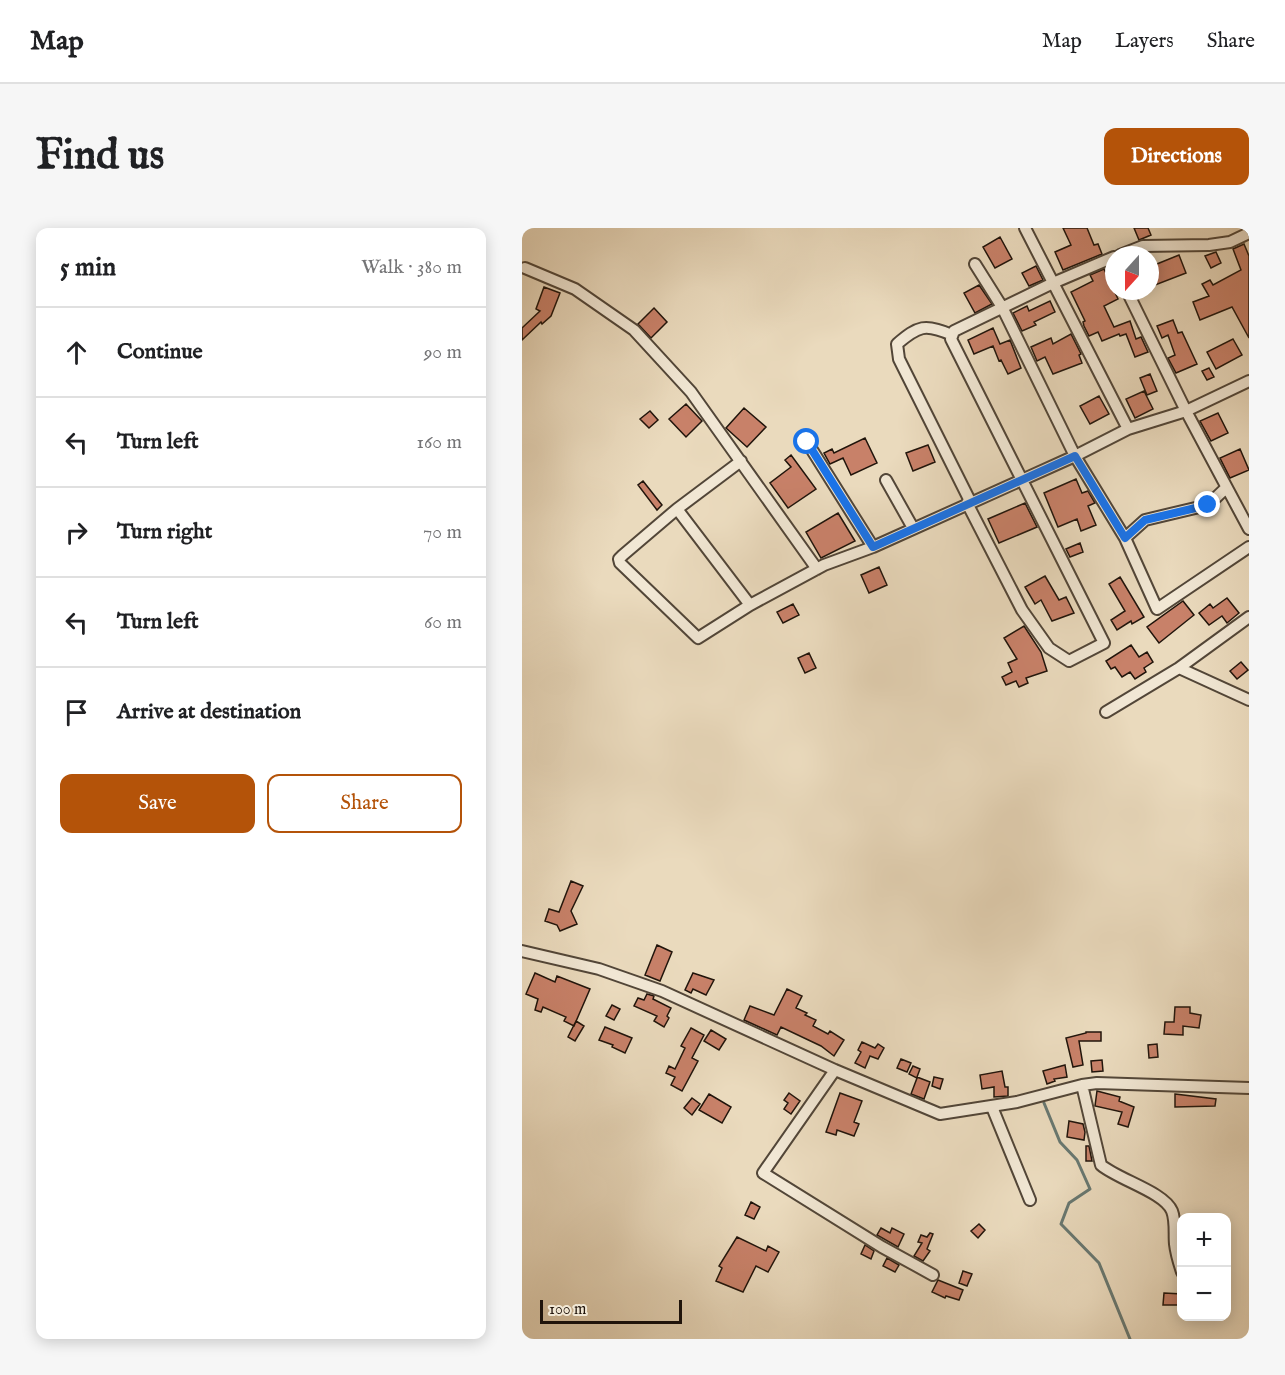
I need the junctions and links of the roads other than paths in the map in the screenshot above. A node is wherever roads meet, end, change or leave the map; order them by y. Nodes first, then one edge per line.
1 (1025, 228) edge
2 (1249, 233) edge
3 (1143, 246) edge
4 (1105, 263) edge
5 (975, 264) dead end
6 (525, 268) dead end
7 (1053, 283) junction
8 (1131, 300) edge
9 (1002, 308) junction
10 (952, 335) junction
11 (1249, 381) edge
12 (1186, 411) junction
13 (1128, 429) junction
14 (807, 442) dead end
15 (1075, 456) junction
16 (741, 461) junction
17 (1022, 479) junction
18 (886, 480) dead end
19 (1226, 488) junction
20 (969, 502) junction
21 (677, 509) junction
22 (913, 528) junction
23 (1249, 528) edge
24 (1125, 538) junction
25 (873, 547) junction
26 (1249, 547) edge
27 (817, 569) junction
28 (750, 605) junction
29 (1249, 617) edge
30 (1179, 668) junction
31 (1249, 700) edge
32 (1106, 712) dead end
33 (522, 951) edge
34 (835, 1070) junction
35 (1082, 1085) junction
36 (1249, 1088) edge
37 (992, 1107) junction
38 (1030, 1200) dead end
39 (1181, 1267) edge
40 (933, 1275) dead end

1 - 7 street
2 - 3 street
4 - 7 street
5 - 9 street
6 - 16 street
7 - 9 street
7 - 13 street
8 - 12 street
9 - 10 street
9 - 15 street
10 - 17 street
10 - 20 street
11 - 12 street
12 - 13 street
12 - 19 street
13 - 15 street
14 - 25 street
15 - 17 street
15 - 24 street
16 - 21 street
16 - 27 street
17 - 20 street
17 - 20 street
18 - 22 street
19 - 23 street
19 - 24 street
20 - 22 street
21 - 28 street
21 - 28 street
22 - 25 street
24 - 26 street
25 - 27 street
27 - 28 street
29 - 30 street
30 - 31 street
30 - 32 street
33 - 34 street
34 - 37 street
34 - 40 street
35 - 36 street
35 - 37 street
35 - 39 street
37 - 38 street

